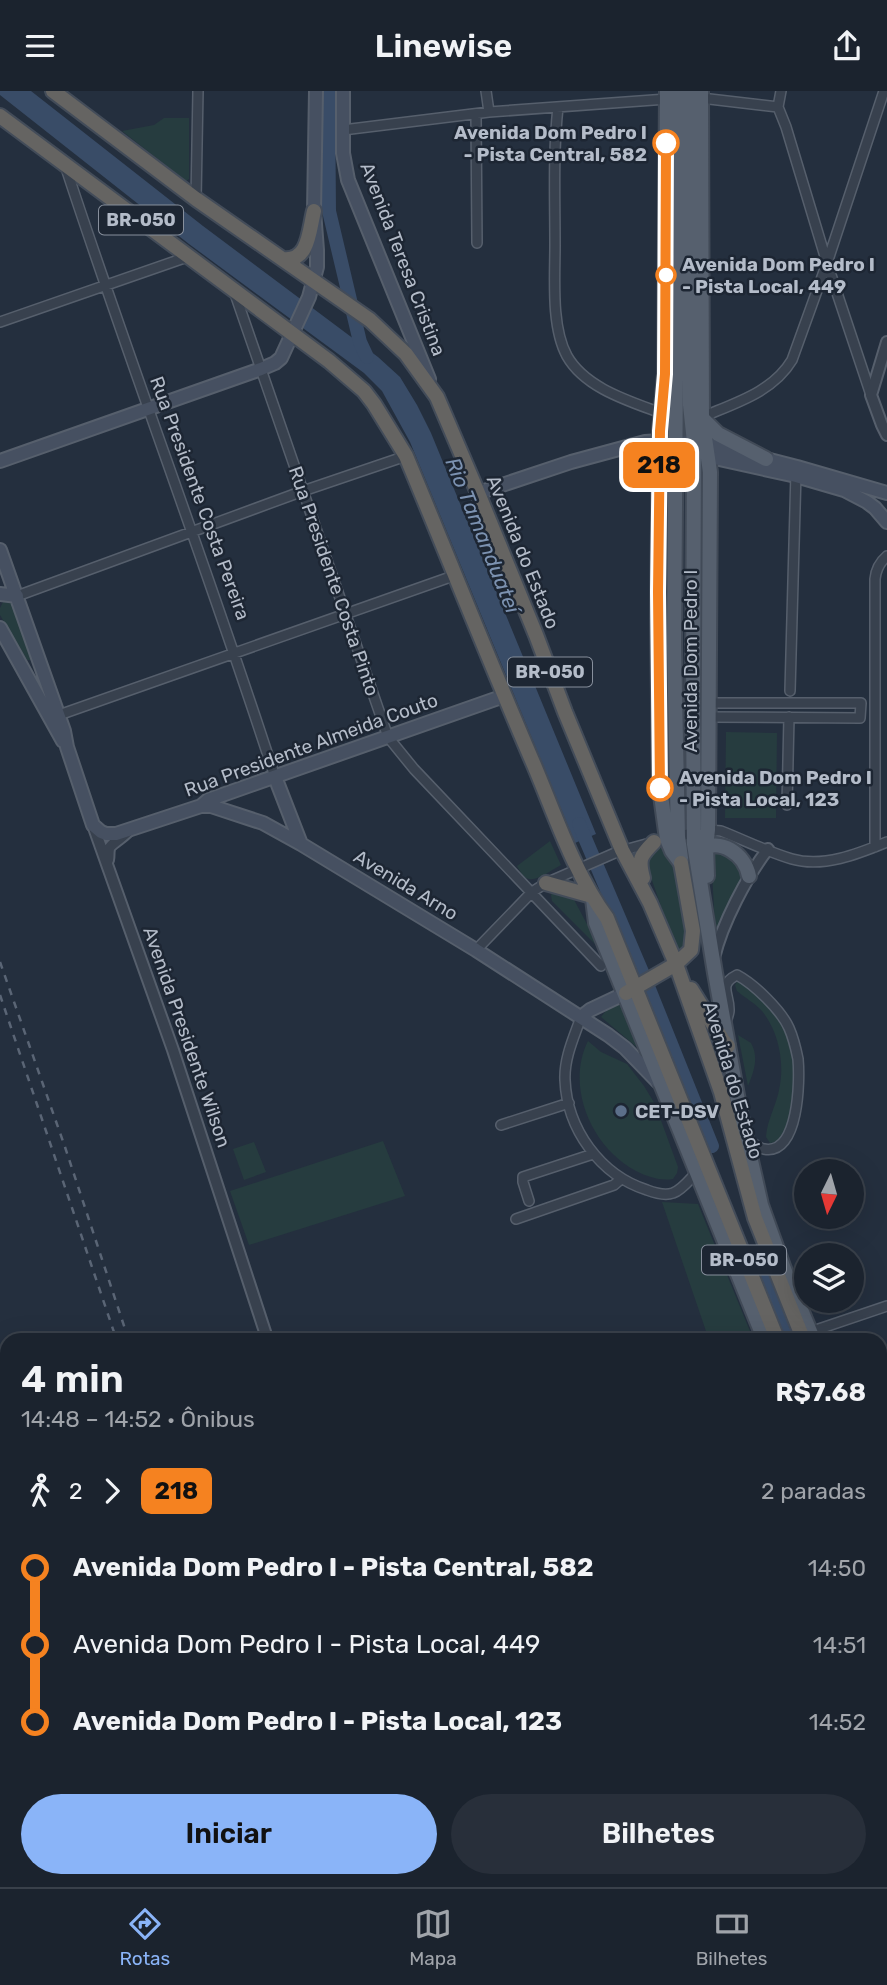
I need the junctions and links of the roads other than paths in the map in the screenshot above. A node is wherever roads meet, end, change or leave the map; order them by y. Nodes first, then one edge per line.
1 (198, 91) edge
2 (316, 91) edge
3 (343, 91) edge
4 (486, 91) edge
5 (781, 91) edge
6 (884, 91) edge
7 (59, 93) edge
8 (697, 93) edge
9 (670, 94) edge
10 (558, 107) junction
11 (778, 107) junction
12 (489, 112) junction
13 (476, 114) junction
14 (0, 116) edge
15 (343, 130) junction
16 (65, 163) junction
17 (672, 164) junction
18 (196, 199) junction
19 (314, 211) junction
20 (477, 243) dead end
21 (190, 256) junction
22 (283, 259) junction
23 (827, 263) junction
24 (104, 286) junction
25 (233, 289) junction
26 (312, 289) junction
27 (0, 322) edge
28 (293, 331) junction
29 (887, 342) edge
30 (261, 369) junction
31 (871, 395) junction
32 (437, 397) junction
33 (690, 405) junction
34 (148, 409) junction
35 (661, 413) junction
36 (702, 417) junction
37 (887, 435) edge
38 (660, 440) junction
39 (675, 443) junction
40 (701, 449) junction
41 (407, 456) junction
42 (766, 459) junction
43 (0, 461) edge
44 (796, 471) junction
45 (303, 491) junction
46 (478, 492) junction
47 (887, 494) edge
48 (875, 508) junction
49 (887, 522) edge
50 (192, 531) junction
51 (0, 550) edge
52 (887, 556) edge
53 (456, 575) junction
54 (1, 595) edge
55 (17, 596) junction
56 (345, 614) junction
57 (658, 619) junction
58 (710, 619) junction
59 (0, 628) edge
60 (674, 646) junction
61 (235, 654) junction
62 (693, 654) junction
63 (674, 670) junction
64 (790, 691) dead end
65 (504, 696) junction
66 (776, 703) junction
67 (807, 703) junction
68 (693, 710) junction
69 (709, 710) junction
70 (59, 715) junction
71 (777, 717) junction
72 (789, 717) junction
73 (807, 717) junction
74 (388, 737) junction
75 (67, 747) junction
76 (675, 752) junction
77 (275, 778) junction
78 (285, 801) junction
79 (787, 805) dead end
80 (201, 806) junction
81 (263, 823) junction
82 (93, 825) junction
83 (130, 829) junction
84 (701, 832) junction
85 (667, 839) junction
86 (887, 842) edge
87 (301, 844) junction
88 (875, 847) junction
89 (707, 848) junction
90 (768, 849) junction
91 (619, 851) junction
92 (107, 863) junction
93 (681, 863) junction
94 (581, 867) junction
95 (751, 873) junction
96 (546, 883) junction
97 (532, 892) junction
98 (592, 898) junction
99 (650, 903) junction
100 (476, 950) junction
101 (714, 961) junction
102 (676, 964) junction
103 (601, 966) dead end
104 (682, 982) junction
105 (630, 991) junction
106 (581, 1017) junction
107 (725, 1023) junction
108 (729, 1046) junction
109 (664, 1091) junction
110 (569, 1103) junction
111 (501, 1125) dead end
112 (746, 1136) junction
113 (593, 1154) junction
114 (697, 1172) junction
115 (621, 1179) junction
116 (529, 1202) dead end
117 (516, 1219) dead end
118 (887, 1306) edge
119 (265, 1333) edge
120 (762, 1333) edge
121 (775, 1333) edge
122 (808, 1333) edge
123 (808, 1333) edge
124 (822, 1333) edge

1 - 18 street
2 - 19 main road
3 - 15 main road, Avenida Teresa Cristina
4 - 12 street
5 - 11 street
6 - 23 street
7 - 18 highway, BR-050
8 - 11 street
8 - 33 main road, Avenida Dom Pedro I
8 - 36 main road, Avenida Dom Pedro I
9 - 10 street
9 - 17 main road, Avenida Dom Pedro I
10 - 12 street
10 - 35 street
11 - 23 street
12 - 13 street
13 - 15 street
13 - 20 street
14 - 16 highway, BR-050
15 - 32 main road, Avenida Teresa Cristina
16 - 21 highway, BR-050
16 - 24 street, Rua Presidente Costa Pereira
17 - 35 main road, Avenida Dom Pedro I
17 - 39 main road, Avenida Dom Pedro I
18 - 22 highway, BR-050
19 - 22 highway
19 - 26 main road
21 - 24 street
21 - 25 highway, BR-050
22 - 26 highway, BR-050
23 - 31 street
23 - 36 street
24 - 27 street
24 - 34 street, Rua Presidente Costa Pereira
25 - 28 highway, BR-050
25 - 30 street, Rua Presidente Costa Pinto
26 - 28 main road
26 - 32 highway, Avenida do Estado / BR-050
28 - 30 main road
28 - 41 highway, BR-050
29 - 31 street
30 - 34 main road
30 - 45 street, Rua Presidente Costa Pinto
31 - 37 street
32 - 46 highway, Avenida do Estado / BR-050
33 - 36 main road
33 - 40 main road, Avenida Dom Pedro I
34 - 43 main road
34 - 50 street, Rua Presidente Costa Pereira
35 - 38 main road, Avenida Dom Pedro I
36 - 40 main road, Avenida Dom Pedro I
36 - 42 main road
38 - 39 main road
38 - 46 main road
38 - 57 main road, Avenida Dom Pedro I
39 - 40 main road
39 - 60 main road, Avenida Dom Pedro I
40 - 42 main road
40 - 44 main road
40 - 58 main road, Avenida Dom Pedro I
40 - 62 main road, Avenida Dom Pedro I
41 - 45 street
41 - 53 highway, BR-050
42 - 44 main road
44 - 47 main road
44 - 48 main road
44 - 64 street
45 - 50 street
45 - 56 street, Rua Presidente Costa Pinto
46 - 91 highway, Avenida do Estado / BR-050
47 - 48 main road
48 - 49 main road
50 - 55 street
50 - 61 street, Rua Presidente Costa Pereira
51 - 55 main road, Avenida Presidente Wilson
52 - 88 street
53 - 56 street
53 - 65 highway, BR-050
54 - 55 main road
55 - 70 main road, Avenida Presidente Wilson
56 - 61 street
56 - 74 street, Rua Presidente Costa Pinto
57 - 60 main road
57 - 85 main road, Avenida Dom Pedro I
58 - 62 main road
58 - 69 main road, Avenida Dom Pedro I
59 - 75 main road, Avenida Presidente Wilson
60 - 63 main road, Avenida Dom Pedro I
61 - 70 street
61 - 77 street, Rua Presidente Costa Pereira
62 - 68 main road, Avenida Dom Pedro I
63 - 68 main road
63 - 76 main road, Avenida Dom Pedro I
65 - 74 main road, Rua Presidente Almeida Couto
65 - 94 highway, BR-050
66 - 67 street
66 - 69 street
66 - 71 street
67 - 73 street
67 - 73 street
68 - 69 main road
68 - 76 main road
68 - 84 main road, Avenida Dom Pedro I
69 - 71 street
69 - 84 main road, Avenida Dom Pedro I
70 - 75 main road, Avenida Presidente Wilson
71 - 72 street
72 - 73 street
72 - 79 street
74 - 77 main road, Rua Presidente Almeida Couto
74 - 97 street, Rua Presidente Costa Pinto
75 - 82 main road, Avenida Presidente Wilson
76 - 85 main road, Avenida Dom Pedro I
77 - 78 main road, Rua Presidente Costa Pereira
77 - 80 main road, Rua Presidente Almeida Couto
78 - 81 main road
78 - 87 main road, Rua Presidente Costa Pereira
80 - 81 main road, Avenida Arno
80 - 83 main road, Rua Presidente Almeida Couto
81 - 87 main road, Avenida Arno
82 - 83 main road, Rua Presidente Almeida Couto
82 - 92 street, Avenida Presidente Wilson
83 - 92 street
84 - 85 street
84 - 89 main road, Avenida Dom Pedro I
84 - 90 street
85 - 91 street
85 - 93 main road, Avenida Dom Pedro I
85 - 99 highway
86 - 88 street
87 - 100 main road, Avenida Arno
88 - 90 street
89 - 93 main road
89 - 95 main road
89 - 101 main road, Avenida Dom Pedro I
90 - 95 street
91 - 94 street
91 - 99 highway, Avenida do Estado / BR-050
92 - 119 street, Avenida Presidente Wilson
93 - 102 highway
94 - 96 street
94 - 98 highway, BR-050
95 - 101 street
96 - 97 street
96 - 98 highway
97 - 100 street
97 - 103 street, Rua Presidente Costa Pinto
98 - 105 highway, BR-050
99 - 102 highway, Avenida do Estado / BR-050
100 - 106 main road, Avenida Arno
101 - 107 main road, Avenida do Estado
102 - 104 highway, Avenida do Estado / BR-050
102 - 105 highway
104 - 108 highway
104 - 122 highway, Avenida do Estado / BR-050
105 - 106 main road
105 - 109 main road
105 - 121 highway, BR-050
106 - 109 main road, Avenida Arno
106 - 110 street
107 - 108 main road, Avenida do Estado
107 - 112 street
108 - 112 main road, Avenida do Estado
109 - 114 main road
110 - 111 street
110 - 113 street
112 - 123 main road, Avenida do Estado
113 - 115 street
113 - 116 street
114 - 115 street
114 - 120 main road
115 - 117 street
118 - 124 street

